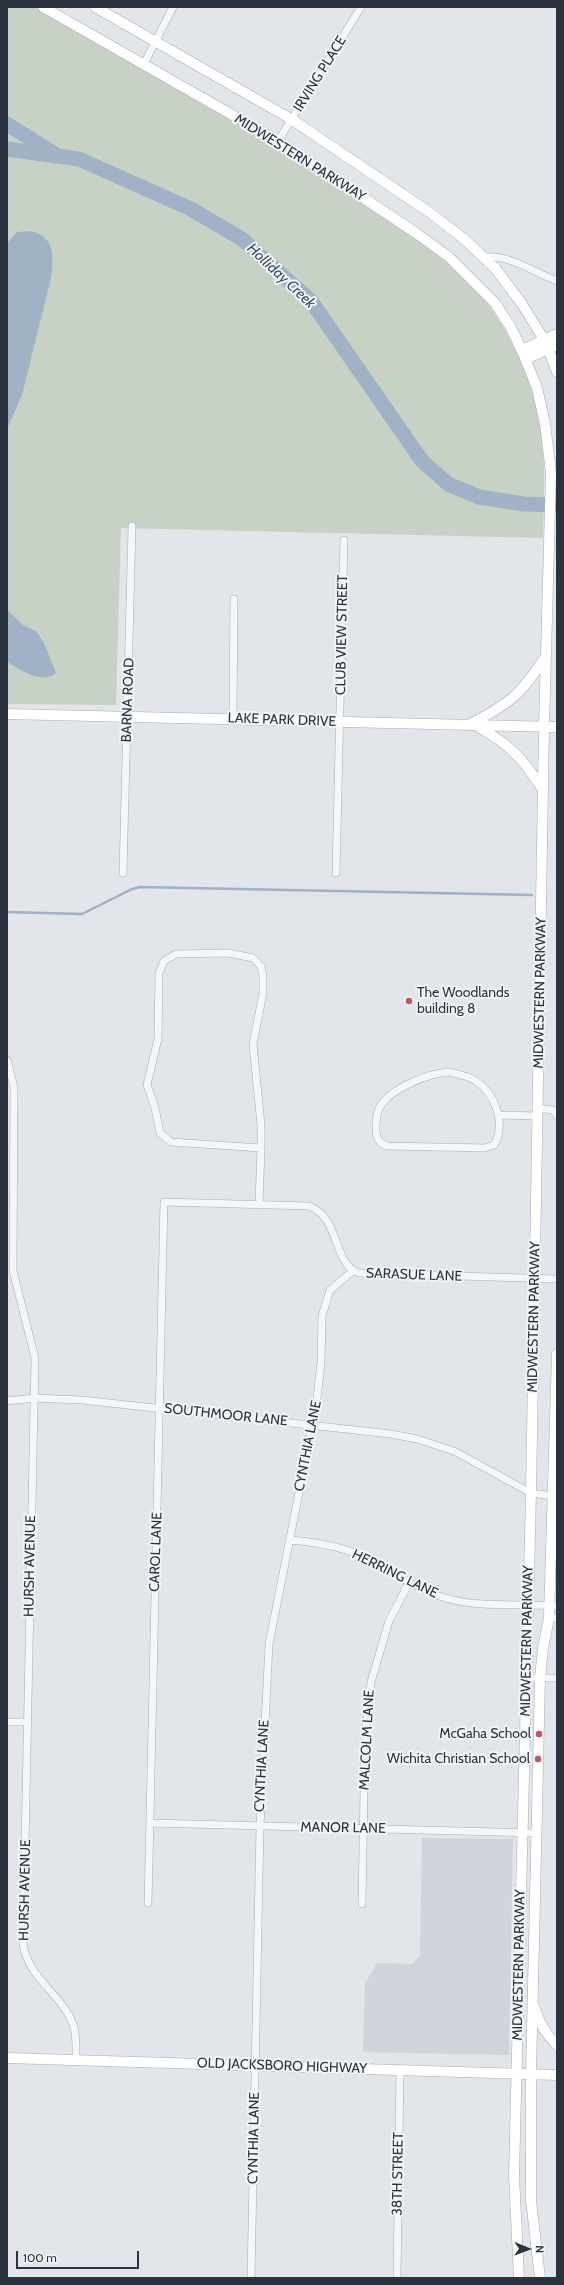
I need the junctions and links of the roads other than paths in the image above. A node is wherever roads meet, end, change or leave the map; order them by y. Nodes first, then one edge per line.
1 (43, 7) edge
2 (95, 7) edge
3 (174, 7) edge
4 (361, 7) edge
5 (155, 41) junction
6 (144, 64) junction
7 (291, 119) junction
8 (278, 140) junction
9 (484, 257) junction
10 (557, 281) edge
11 (557, 334) edge
12 (550, 345) edge
13 (524, 355) junction
14 (557, 372) edge
15 (132, 526) dead end
16 (344, 540) dead end
17 (234, 599) dead end
18 (546, 656) junction
19 (7, 714) edge
20 (127, 717) junction
21 (233, 719) junction
22 (340, 722) junction
23 (471, 725) junction
24 (544, 727) junction
25 (557, 727) edge
26 (543, 790) junction
27 (336, 873) dead end
28 (123, 874) dead end
29 (7, 1060) edge
30 (538, 1112) junction
31 (498, 1115) junction
32 (557, 1115) edge
33 (261, 1148) junction
34 (164, 1202) joint
35 (259, 1204) junction
36 (353, 1271) junction
37 (535, 1279) junction
38 (557, 1279) edge
39 (557, 1354) edge
40 (34, 1398) junction
41 (7, 1401) edge
42 (158, 1408) junction
43 (312, 1424) junction
44 (531, 1493) junction
45 (552, 1496) junction
46 (289, 1540) junction
47 (409, 1583) junction
48 (528, 1606) junction
49 (553, 1606) edge
50 (553, 1618) edge
51 (526, 1678) junction
52 (540, 1678) junction
53 (557, 1678) edge
54 (7, 1722) edge
55 (26, 1722) junction
56 (151, 1823) junction
57 (260, 1826) junction
58 (363, 1829) junction
59 (522, 1833) junction
60 (536, 1833) junction
61 (148, 1903) dead end
62 (362, 1904) dead end
63 (532, 1997) junction
64 (557, 2045) edge
65 (7, 2058) edge
66 (76, 2060) junction
67 (255, 2065) junction
68 (400, 2070) junction
69 (516, 2074) junction
70 (530, 2074) junction
71 (557, 2075) edge
72 (251, 2278) edge
73 (396, 2278) edge
74 (519, 2278) edge
75 (540, 2278) edge

1 - 6 main road, MIDWESTERN PARKWAY
2 - 5 main road, MIDWESTERN PARKWAY
3 - 5 street
4 - 7 street, IRVING PLACE
5 - 6 street
5 - 7 main road, MIDWESTERN PARKWAY
6 - 8 main road, MIDWESTERN PARKWAY
7 - 8 street, IRVING PLACE
7 - 9 main road, MIDWESTERN PARKWAY
8 - 13 main road, MIDWESTERN PARKWAY
9 - 10 street
9 - 12 main road, MIDWESTERN PARKWAY
11 - 12 main road
12 - 13 main road
12 - 14 main road, MIDWESTERN PARKWAY
13 - 18 main road, MIDWESTERN PARKWAY
15 - 20 street, BARNA ROAD
16 - 22 street, CLUB VIEW STREET
17 - 21 street
18 - 23 main road
18 - 24 main road, MIDWESTERN PARKWAY
19 - 20 main road, LAKE PARK DRIVE
20 - 21 main road, LAKE PARK DRIVE
20 - 28 street, BARNA ROAD
21 - 22 main road, LAKE PARK DRIVE
22 - 23 main road, LAKE PARK DRIVE
22 - 27 street, CLUB VIEW STREET
23 - 24 main road, LAKE PARK DRIVE
23 - 26 main road
24 - 25 main road, LAKE PARK DRIVE
24 - 26 main road, MIDWESTERN PARKWAY
26 - 30 main road, MIDWESTERN PARKWAY
29 - 40 street, HURSH AVENUE
30 - 31 street
30 - 32 street
30 - 37 main road, MIDWESTERN PARKWAY
31 - 31 street
33 - 33 street
33 - 35 street
34 - 35 street, SARASUE LANE
34 - 42 street, CAROL LANE
35 - 36 street, SARASUE LANE
36 - 37 street, SARASUE LANE
36 - 43 street, CYNTHIA LANE
37 - 38 street, SARASUE LANE
37 - 44 main road, MIDWESTERN PARKWAY
39 - 45 main road, MIDWESTERN PARKWAY
40 - 41 street, SOUTHMOOR LANE
40 - 42 street, SOUTHMOOR LANE
40 - 55 street, HURSH AVENUE
42 - 43 street, SOUTHMOOR LANE
42 - 56 street, CAROL LANE
43 - 44 street, SOUTHMOOR LANE
43 - 46 street, CYNTHIA LANE
44 - 45 street, SOUTHMOOR LANE
44 - 48 main road, MIDWESTERN PARKWAY
45 - 49 main road, MIDWESTERN PARKWAY
46 - 47 street, HERRING LANE
46 - 57 street, CYNTHIA LANE
47 - 48 street, HERRING LANE
47 - 58 street, MALCOLM LANE
48 - 49 street, HERRING LANE
48 - 51 main road, MIDWESTERN PARKWAY
49 - 50 main road, MIDWESTERN PARKWAY
50 - 52 main road, MIDWESTERN PARKWAY
51 - 52 street
51 - 59 main road, MIDWESTERN PARKWAY
52 - 53 street
52 - 60 main road, MIDWESTERN PARKWAY
54 - 55 street
55 - 66 street, HURSH AVENUE
56 - 57 street, MANOR LANE
56 - 61 street, CAROL LANE
57 - 58 street, MANOR LANE
57 - 67 street, CYNTHIA LANE
58 - 59 street, MANOR LANE
58 - 62 street, MALCOLM LANE
59 - 60 street, MANOR LANE
59 - 69 main road, MIDWESTERN PARKWAY
60 - 63 main road, MIDWESTERN PARKWAY
63 - 64 main road
63 - 70 main road, MIDWESTERN PARKWAY
65 - 66 main road, OLD JACKSBORO HIGHWAY
66 - 67 main road, OLD JACKSBORO HIGHWAY
67 - 68 main road, OLD JACKSBORO HIGHWAY
67 - 72 street, CYNTHIA LANE
68 - 69 main road, OLD JACKSBORO HIGHWAY
68 - 73 street, 38TH STREET
69 - 70 main road, OLD JACKSBORO HIGHWAY
69 - 74 main road, MIDWESTERN PARKWAY
70 - 71 main road, OLD JACKSBORO HIGHWAY
70 - 75 main road, MIDWESTERN PARKWAY

